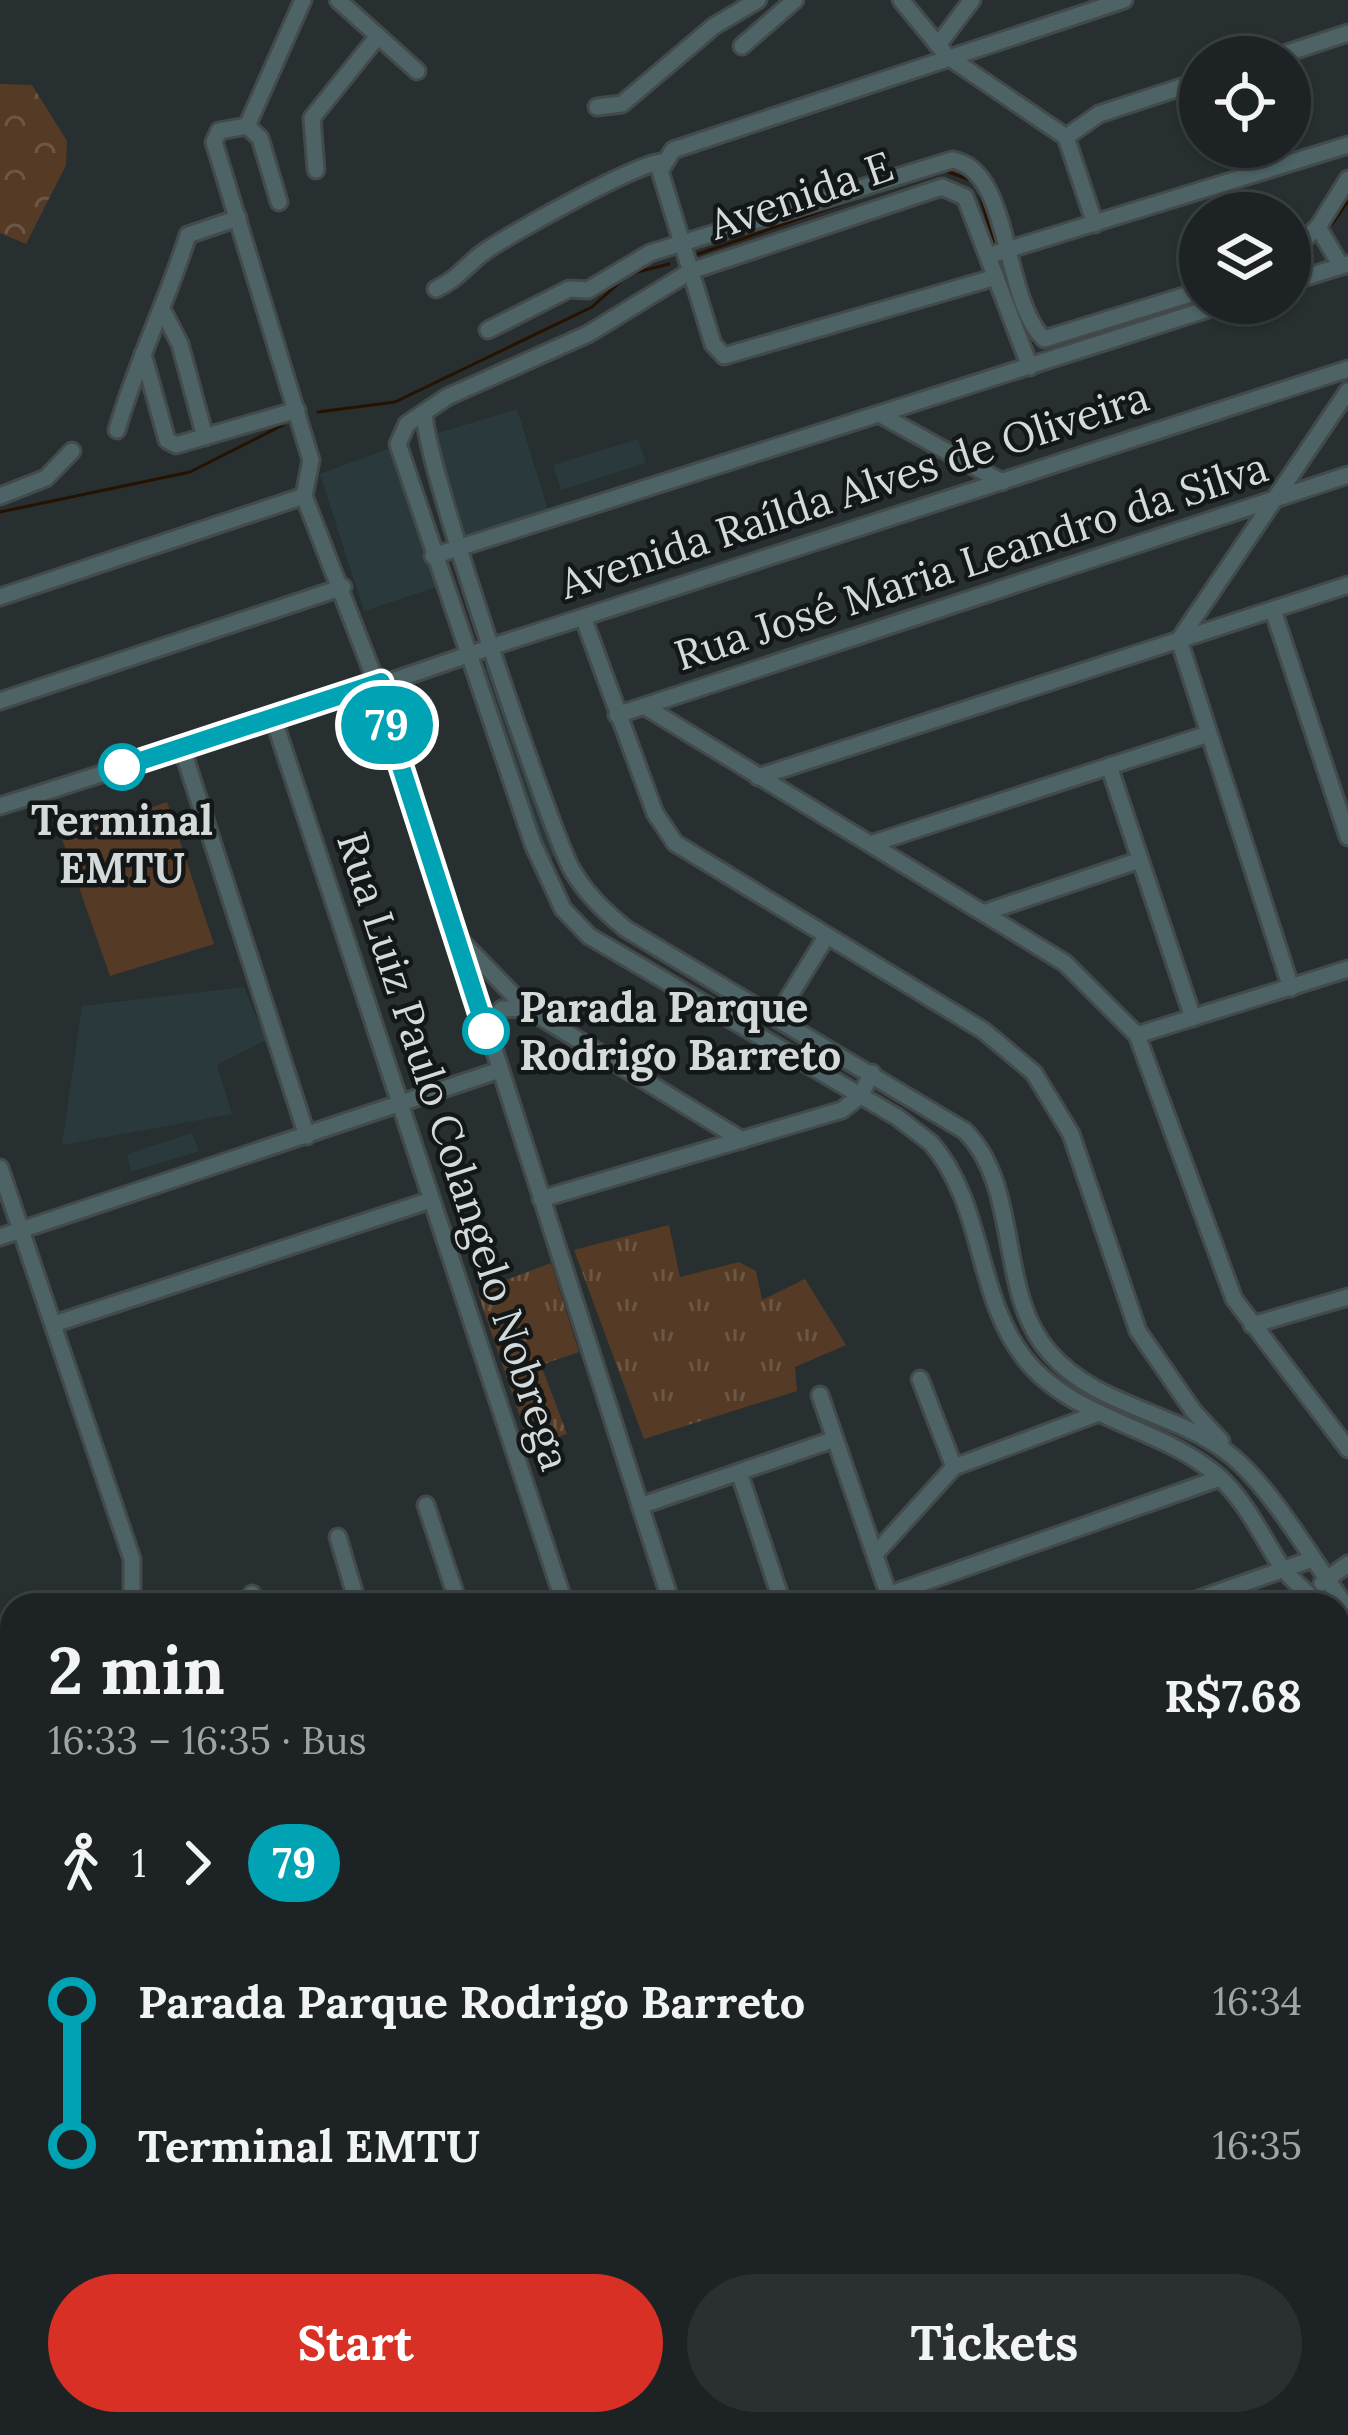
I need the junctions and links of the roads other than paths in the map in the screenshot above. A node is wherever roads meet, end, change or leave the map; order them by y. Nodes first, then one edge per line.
1 (303, 0) edge
2 (338, 0) edge
3 (758, 0) edge
4 (795, 0) edge
5 (901, 0) edge
6 (972, 0) edge
7 (1124, 0) edge
8 (1348, 33) edge
9 (378, 36) junction
10 (1311, 45) edge
11 (742, 46) dead end
12 (943, 51) junction
13 (416, 71) dead end
14 (1179, 88) edge
15 (597, 107) dead end
16 (247, 126) junction
17 (1066, 137) junction
18 (1348, 145) edge
19 (662, 162) junction
20 (316, 170) dead end
21 (1348, 178) edge
22 (278, 202) dead end
23 (238, 218) junction
24 (1096, 224) junction
25 (1318, 227) junction
26 (1311, 233) edge
27 (683, 245) junction
28 (1006, 250) junction
29 (988, 256) junction
30 (1344, 265) edge
31 (692, 271) junction
32 (1311, 275) edge
33 (996, 277) junction
34 (436, 289) dead end
35 (1179, 297) edge
36 (164, 313) junction
37 (1179, 318) edge
38 (488, 330) dead end
39 (142, 354) junction
40 (1030, 367) junction
41 (1348, 369) edge
42 (1348, 391) edge
43 (297, 410) junction
44 (424, 413) junction
45 (881, 415) junction
46 (117, 430) dead end
47 (205, 436) junction
48 (428, 449) junction
49 (72, 451) dead end
50 (401, 458) junction
51 (1348, 475) edge
52 (1002, 482) junction
53 (0, 496) edge
54 (304, 496) junction
55 (1274, 499) junction
56 (459, 548) junction
57 (433, 556) junction
58 (1348, 585) edge
59 (344, 587) junction
60 (0, 597) edge
61 (1273, 610) junction
62 (583, 616) junction
63 (1179, 640) junction
64 (494, 646) junction
65 (467, 656) junction
66 (378, 687) junction
67 (0, 701) edge
68 (644, 706) junction
69 (617, 715) junction
70 (274, 720) junction
71 (1208, 734) junction
72 (182, 748) junction
73 (1109, 766) junction
74 (758, 777) junction
75 (0, 806) edge
76 (1348, 837) edge
77 (874, 843) junction
78 (1140, 860) junction
79 (986, 912) junction
80 (454, 933) junction
81 (826, 937) junction
82 (1348, 969) edge
83 (1291, 988) junction
84 (526, 1009) junction
85 (769, 1014) junction
86 (1193, 1018) junction
87 (486, 1031) junction
88 (749, 1034) junction
89 (1137, 1035) junction
90 (497, 1071) junction
91 (872, 1073) junction
92 (860, 1096) junction
93 (401, 1104) junction
94 (308, 1136) junction
95 (742, 1140) junction
96 (0, 1168) edge
97 (541, 1199) junction
98 (431, 1200) junction
99 (20, 1232) junction
100 (0, 1237) edge
101 (1348, 1297) edge
102 (54, 1324) junction
103 (1252, 1325) junction
104 (920, 1379) dead end
105 (820, 1395) dead end
106 (1193, 1412) junction
107 (1099, 1413) junction
108 (1184, 1428) junction
109 (835, 1438) junction
110 (1348, 1449) edge
111 (1175, 1450) junction
112 (1244, 1465) junction
113 (954, 1467) junction
114 (739, 1472) junction
115 (1220, 1478) junction
116 (426, 1505) dead end
117 (640, 1506) junction
118 (338, 1537) dead end
119 (876, 1553) junction
120 (1310, 1560) junction
121 (1348, 1564) edge
122 (1284, 1570) junction
123 (1325, 1578) junction
124 (1302, 1588) junction
125 (132, 1593) edge
126 (354, 1593) edge
127 (455, 1593) edge
128 (561, 1593) edge
129 (668, 1593) edge
130 (779, 1593) edge
131 (888, 1593) edge
132 (909, 1593) edge
133 (1220, 1593) edge
134 (1307, 1593) edge
135 (1336, 1593) edge

1 - 16 street
2 - 9 street
3 - 15 street
4 - 11 street
5 - 12 street
6 - 12 street
7 - 12 street
8 - 10 street
9 - 13 street
9 - 20 street
12 - 17 street
12 - 19 street
14 - 17 street
16 - 22 street
16 - 23 street
17 - 24 street
18 - 24 street
19 - 27 street
19 - 34 street
21 - 25 street
23 - 36 street
23 - 43 street
24 - 28 street
25 - 26 street
25 - 30 street
27 - 28 street
27 - 31 street
27 - 38 street
28 - 29 street
28 - 35 street
29 - 31 street, Avenida E
29 - 33 street, Avenida E
30 - 32 street
31 - 33 street
31 - 44 street, Avenida E
33 - 40 street, Avenida E
36 - 39 street
36 - 47 street
37 - 40 street
39 - 46 street
39 - 47 street
40 - 45 street
41 - 52 street, Avenida Raílda Alves de Oliveira
42 - 55 street
43 - 47 street
43 - 54 street
44 - 48 street
44 - 50 street
45 - 52 street
45 - 56 street
48 - 50 street
48 - 56 street
49 - 53 street
50 - 57 street
51 - 55 street, Rua José Maria Leandro da Silva
52 - 62 street, Avenida Raílda Alves de Oliveira
54 - 59 street
54 - 60 street
55 - 63 street
55 - 68 street, Rua José Maria Leandro da Silva
56 - 57 street
56 - 64 street
57 - 65 street
58 - 61 street
59 - 66 street
59 - 67 street
61 - 63 street
61 - 76 street
62 - 64 street, Avenida Raílda Alves de Oliveira
62 - 69 street
63 - 71 street
63 - 74 street
64 - 65 street, Avenida Raílda Alves de Oliveira
64 - 85 street
65 - 66 street, Avenida Raílda Alves de Oliveira
65 - 88 street
66 - 70 street, Avenida Raílda Alves de Oliveira
66 - 80 street
68 - 69 street, Rua José Maria Leandro da Silva
68 - 74 street
69 - 81 street
70 - 72 street, Avenida Raílda Alves de Oliveira
70 - 93 street, Rua Luiz Paulo Colangelo Nobrega
71 - 73 street
71 - 83 street
72 - 75 street, Avenida Raílda Alves de Oliveira
72 - 94 street
73 - 77 street
73 - 78 street
74 - 77 street
77 - 79 street
78 - 79 street
78 - 86 street
79 - 89 street
80 - 84 street
80 - 87 street
81 - 85 street
81 - 106 street
82 - 83 street
83 - 86 street
84 - 87 street
84 - 95 street
85 - 88 street
85 - 91 street
86 - 89 street
87 - 90 street
88 - 92 street
89 - 103 street
90 - 93 street
90 - 97 street
91 - 92 street
91 - 108 street
92 - 95 street
92 - 107 street
93 - 94 street
93 - 98 street, Rua Luiz Paulo Colangelo Nobrega
94 - 99 street
95 - 97 street
96 - 99 street
97 - 117 street
98 - 102 street
98 - 128 street, Rua Luiz Paulo Colangelo Nobrega
99 - 100 street
99 - 102 street
101 - 103 street
102 - 125 street
103 - 110 street
104 - 113 street
105 - 109 street
106 - 108 street
106 - 112 street
107 - 111 street
107 - 113 street
108 - 111 street
108 - 112 street
109 - 114 street
109 - 119 street
111 - 115 street
112 - 120 street
113 - 119 street
114 - 117 street
114 - 130 street
115 - 122 street
115 - 132 street
116 - 127 street
117 - 129 street
118 - 126 street
119 - 131 street
120 - 122 street
120 - 123 street
121 - 123 street
122 - 124 street
122 - 133 street
123 - 124 street
123 - 135 street
124 - 134 street

